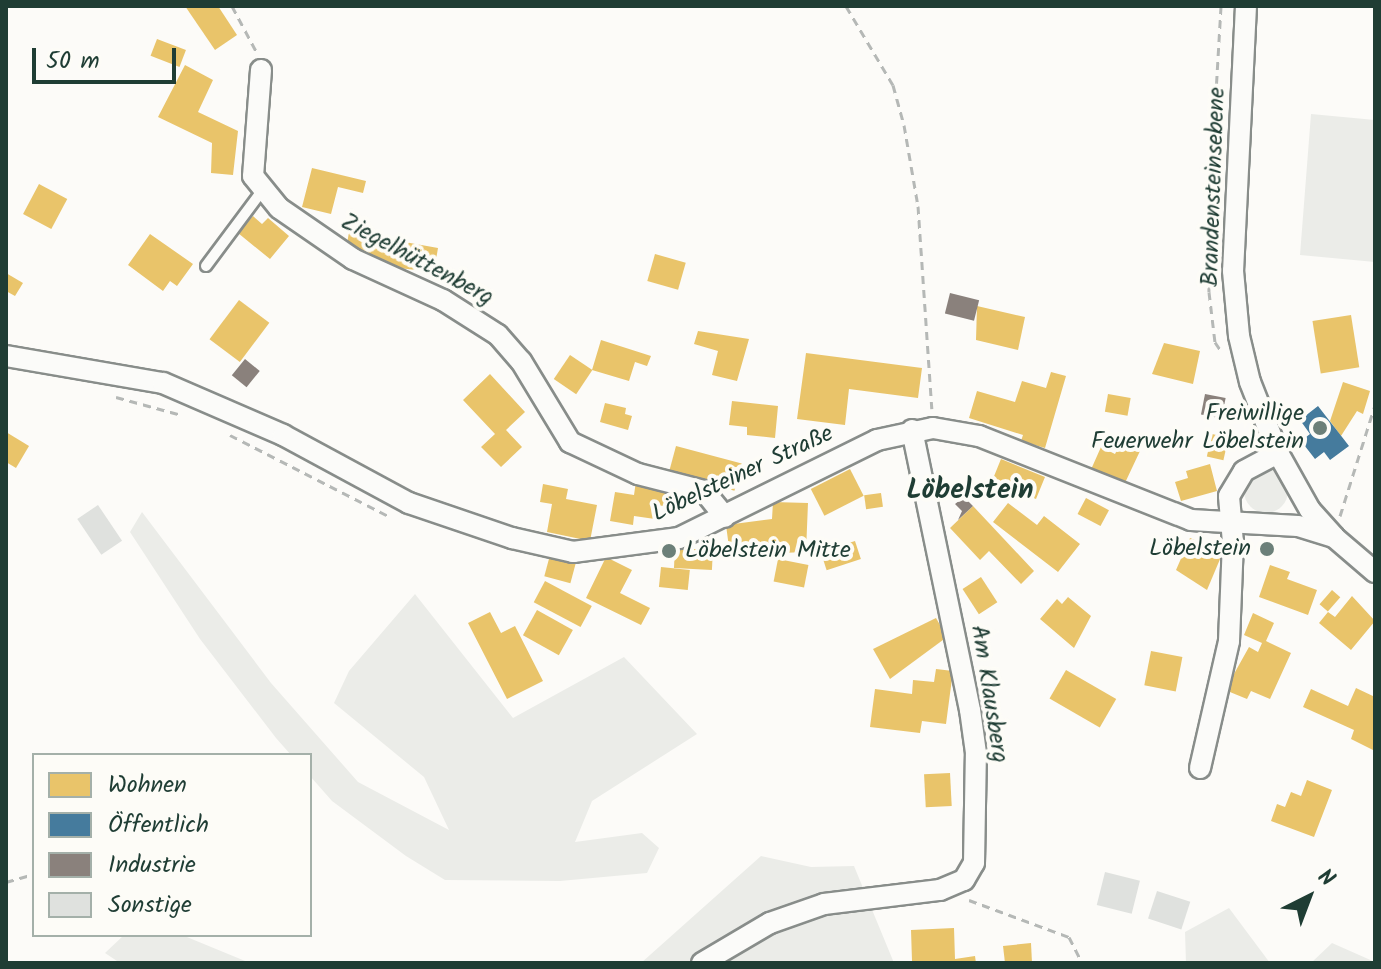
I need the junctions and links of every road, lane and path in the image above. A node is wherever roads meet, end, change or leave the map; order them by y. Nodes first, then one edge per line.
1 (232, 6) edge
2 (846, 6) edge
3 (1246, 6) edge
4 (261, 70) joint
5 (262, 191) junction
6 (206, 266) dead end
7 (6, 356) edge
8 (109, 395) dead end
9 (1375, 405) edge
10 (185, 415) dead end
11 (923, 429) junction
12 (229, 435) dead end
13 (1278, 453) junction
14 (725, 517) junction
15 (395, 518) dead end
16 (1231, 523) junction
17 (1334, 537) junction
18 (1375, 572) edge
19 (1200, 768) dead end
20 (32, 875) edge
21 (6, 882) edge
22 (940, 890) junction
23 (702, 963) edge
24 (1082, 963) edge

1 - 4 path
2 - 11 path
3 - 13 street, Brandensteinsebene
4 - 5 street
5 - 6 lane
5 - 14 street, Ziegelhüttenberg
7 - 14 street, Löbelsteiner Straße
8 - 10 path
9 - 17 path
11 - 14 street, Löbelsteiner Straße
11 - 16 street, Löbelsteiner Straße
11 - 22 street, Am Klausberg
12 - 15 path
13 - 16 street
13 - 17 street, Brandensteinsebene
16 - 17 street, Löbelsteiner Straße
16 - 19 street
17 - 18 street, Löbelsteiner Straße
20 - 21 path
22 - 23 street, Am Klausberg
22 - 24 path

